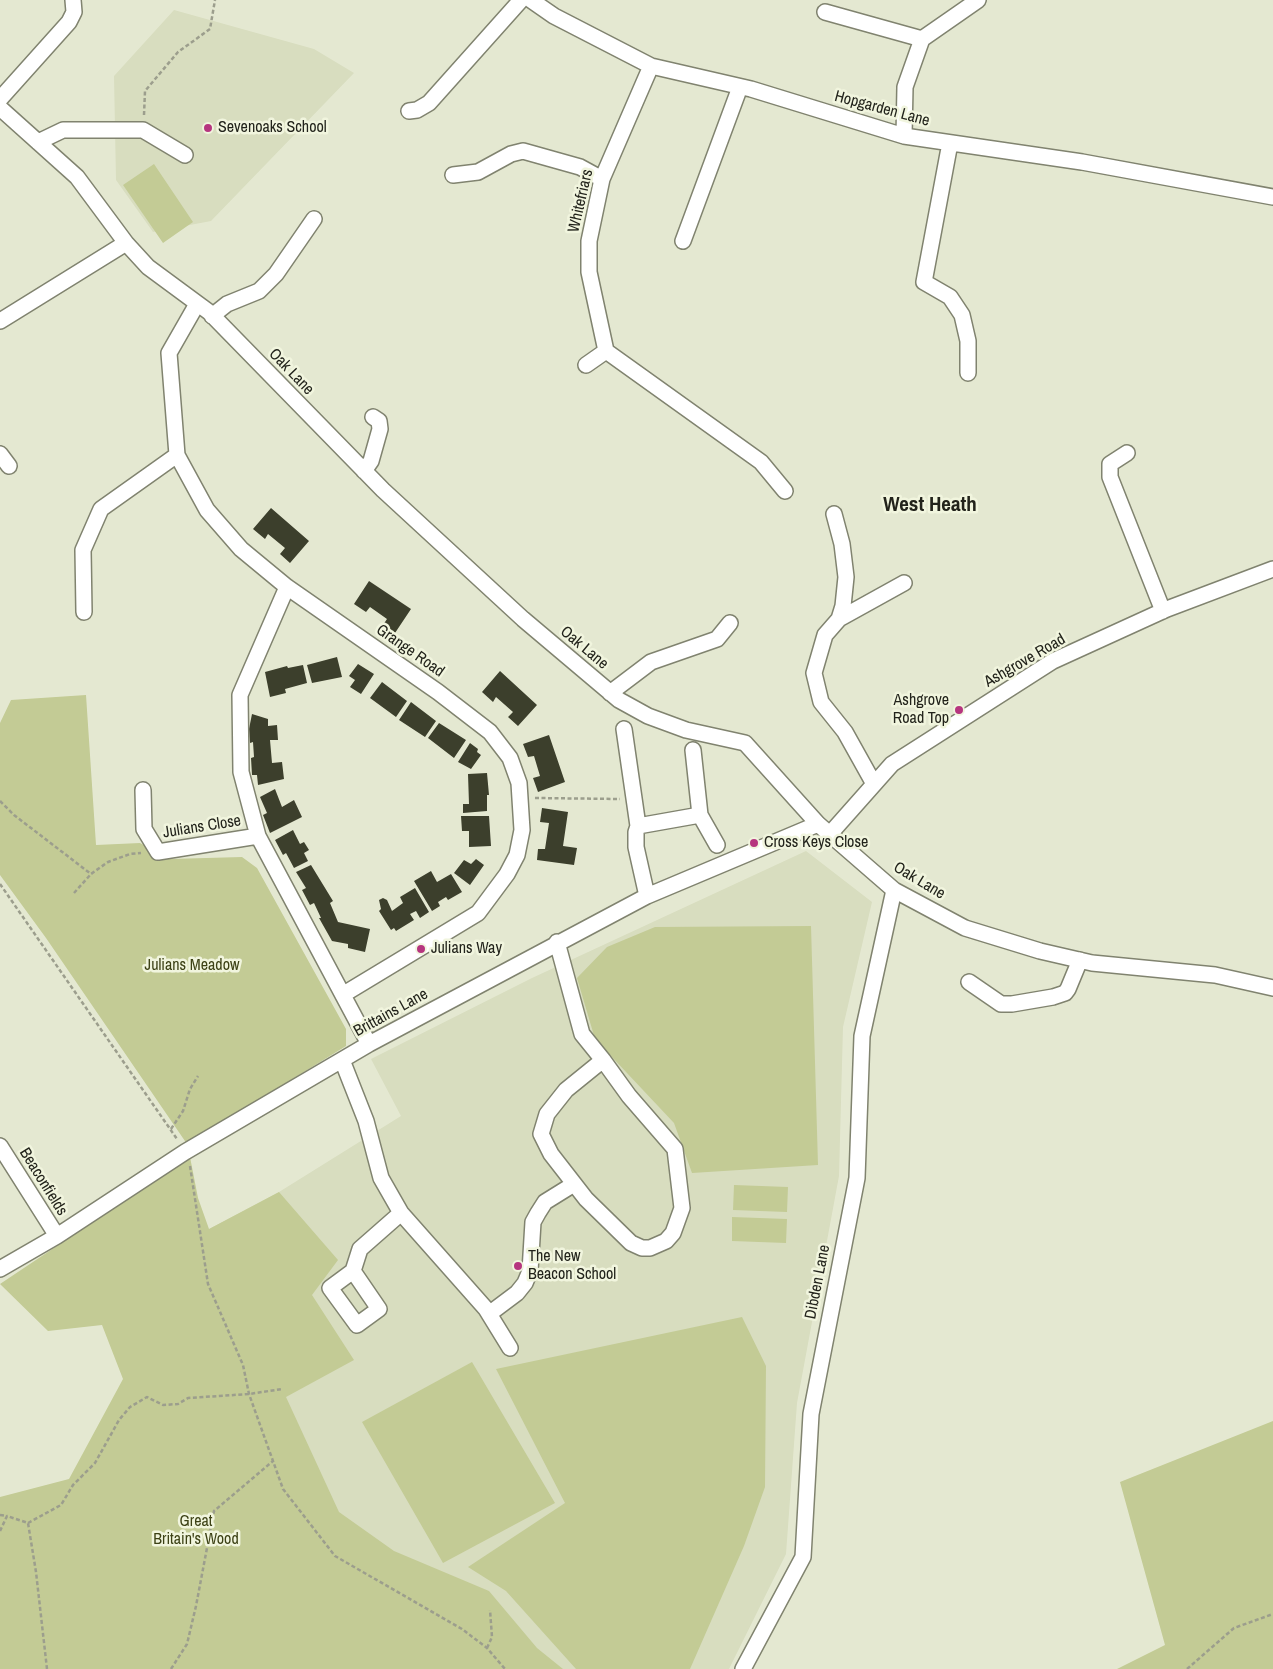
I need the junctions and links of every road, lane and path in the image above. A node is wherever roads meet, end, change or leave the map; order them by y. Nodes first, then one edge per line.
1 (73, 0) edge
2 (215, 0) edge
3 (521, 0) edge
4 (531, 0) edge
5 (978, 0) edge
6 (825, 12) dead end
7 (922, 39) junction
8 (651, 66) junction
9 (740, 87) junction
10 (0, 99) edge
11 (0, 108) edge
12 (409, 111) dead end
13 (143, 130) junction
14 (904, 136) junction
15 (38, 142) junction
16 (950, 142) junction
17 (185, 155) dead end
18 (453, 175) dead end
19 (602, 179) junction
20 (1273, 198) edge
21 (314, 219) dead end
22 (684, 242) dead end
23 (126, 243) junction
24 (198, 304) junction
25 (212, 316) junction
26 (0, 321) edge
27 (606, 351) junction
28 (586, 365) dead end
29 (968, 373) dead end
30 (373, 417) dead end
31 (1127, 453) dead end
32 (177, 455) junction
33 (364, 471) junction
34 (785, 491) dead end
35 (834, 514) dead end
36 (1273, 569) edge
37 (904, 583) dead end
38 (287, 588) junction
39 (1163, 610) junction
40 (84, 612) dead end
41 (839, 618) junction
42 (730, 623) dead end
43 (610, 693) junction
44 (624, 730) dead end
45 (693, 750) dead end
46 (874, 784) junction
47 (143, 790) dead end
48 (521, 798) junction
49 (633, 799) junction
50 (0, 801) edge
51 (700, 815) junction
52 (818, 824) junction
53 (638, 826) junction
54 (829, 835) junction
55 (258, 836) junction
56 (717, 845) dead end
57 (158, 852) junction
58 (91, 874) junction
59 (0, 884) edge
60 (894, 890) junction
61 (74, 892) dead end
62 (647, 896) junction
63 (556, 942) junction
64 (1080, 960) junction
65 (969, 982) dead end
66 (1273, 988) edge
67 (344, 994) junction
68 (369, 1044) junction
69 (342, 1060) junction
70 (603, 1060) junction
71 (198, 1076) dead end
72 (170, 1129) junction
73 (0, 1146) edge
74 (185, 1152) junction
75 (574, 1184) junction
76 (401, 1213) junction
77 (57, 1236) junction
78 (0, 1269) edge
79 (353, 1271) dead end
80 (489, 1314) junction
81 (510, 1348) dead end
82 (282, 1389) dead end
83 (250, 1394) junction
84 (273, 1461) junction
85 (0, 1516) edge
86 (7, 1516) junction
87 (28, 1523) junction
88 (0, 1531) edge
89 (490, 1610) dead end
90 (1273, 1614) edge
91 (488, 1648) junction
92 (47, 1669) edge
93 (171, 1669) edge
94 (505, 1669) edge
95 (743, 1669) edge
96 (1187, 1669) edge

1 - 10 street
2 - 13 path
3 - 12 street
4 - 8 street, Hopgarden Lane
5 - 7 street
6 - 7 street
7 - 14 street
8 - 9 street, Hopgarden Lane
8 - 19 street, Whitefriars
9 - 14 street, Hopgarden Lane
9 - 22 street
11 - 15 street, Oak Lane
13 - 15 street
13 - 17 street
14 - 16 street, Hopgarden Lane
15 - 23 street, Oak Lane
16 - 20 street, Hopgarden Lane
16 - 29 street
18 - 19 street
19 - 27 street, Whitefriars
21 - 25 street
23 - 24 street, Oak Lane
23 - 26 street
24 - 25 street, Oak Lane
24 - 32 street, Grange Road
25 - 33 street, Oak Lane
27 - 28 street
27 - 34 street
30 - 33 street
31 - 39 street
32 - 38 street, Grange Road
32 - 40 street
33 - 43 street, Oak Lane
35 - 41 street
36 - 39 street, Ashgrove Road
37 - 41 street
38 - 48 street, Grange Road
38 - 55 street
39 - 46 street, Ashgrove Road
41 - 46 street
42 - 43 street
43 - 52 street, Oak Lane
44 - 49 street
45 - 51 street
46 - 54 street, Ashgrove Road
47 - 57 street, Julians Close
48 - 49 path
48 - 67 street, Grange Road
49 - 53 street
50 - 58 path
51 - 53 street
51 - 56 street
52 - 54 street, Oak Lane
52 - 62 street, Brittains Lane
53 - 62 street
54 - 60 street, Oak Lane
55 - 57 street, Julians Close
55 - 67 street
57 - 58 path
58 - 61 path
59 - 72 path
60 - 64 street, Oak Lane
60 - 95 street, Dibden Lane
62 - 63 street, Brittains Lane
63 - 68 street, Brittains Lane
63 - 70 street
64 - 65 street
64 - 66 street, Oak Lane
67 - 68 street
68 - 69 street, Brittains Lane
69 - 74 street, Brittains Lane
69 - 76 street
70 - 75 street
70 - 75 street
71 - 72 path
72 - 74 path
73 - 77 street, Beaconfields
74 - 77 street, Brittains Lane
74 - 83 path
75 - 80 street
76 - 79 street
76 - 80 street
77 - 78 street, Brittains Lane
80 - 81 street
82 - 83 path
83 - 84 path
83 - 87 path
84 - 91 path
84 - 93 path
85 - 86 path
86 - 87 path
86 - 88 path
87 - 92 path
89 - 91 path
90 - 96 path
91 - 94 path

